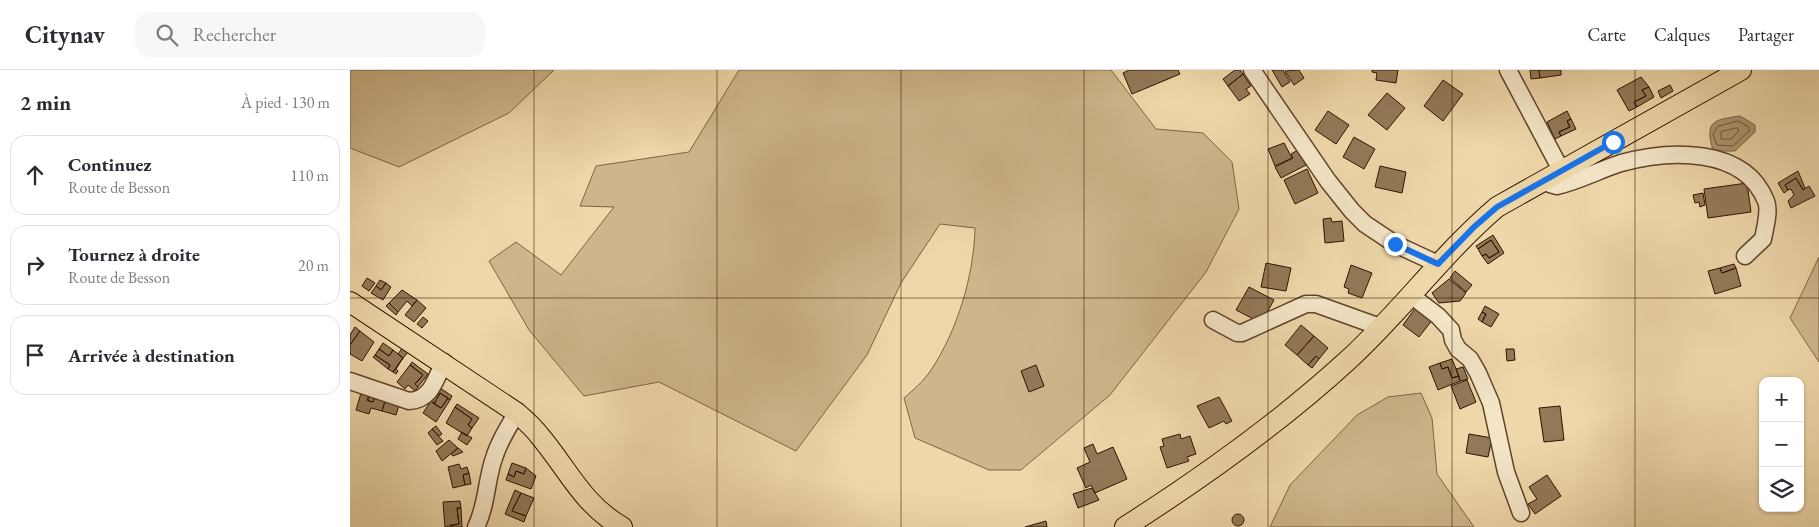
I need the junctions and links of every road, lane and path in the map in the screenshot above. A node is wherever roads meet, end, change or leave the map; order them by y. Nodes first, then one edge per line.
1 (1252, 70) edge
2 (1508, 70) edge
3 (1741, 70) edge
4 (1555, 174) junction
5 (1745, 256) dead end
6 (1438, 264) junction
7 (1412, 296) junction
8 (350, 302) edge
9 (1213, 320) dead end
10 (1380, 327) junction
11 (444, 362) junction
12 (350, 381) edge
13 (518, 413) junction
14 (1521, 513) dead end
15 (476, 527) edge
16 (622, 527) edge
17 (1125, 527) edge

1 - 6 street
2 - 4 street
3 - 4 main road
4 - 5 street
4 - 6 main road
6 - 7 main road
7 - 10 main road
7 - 14 street
8 - 11 main road
9 - 10 street
10 - 17 main road
11 - 12 street
11 - 13 main road
13 - 15 street
13 - 16 main road

